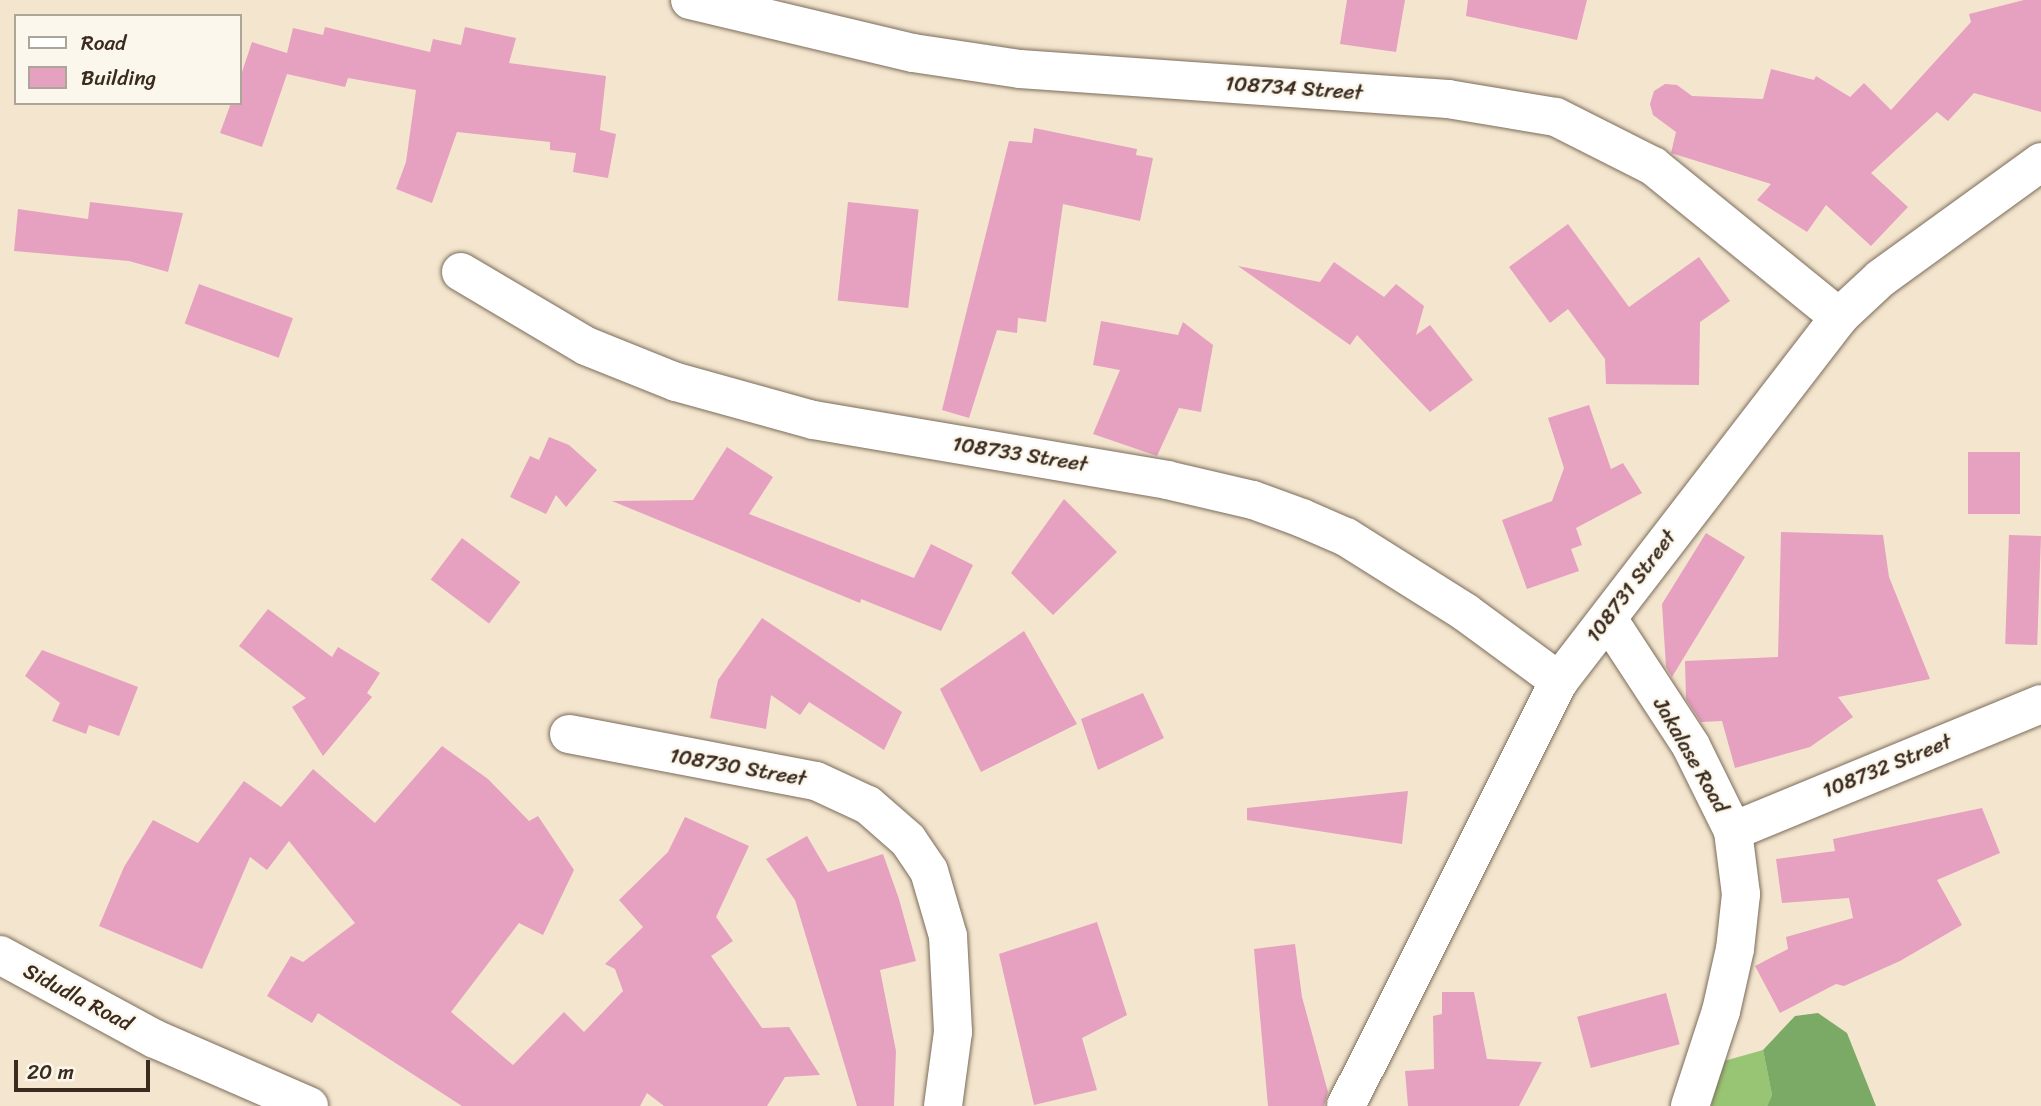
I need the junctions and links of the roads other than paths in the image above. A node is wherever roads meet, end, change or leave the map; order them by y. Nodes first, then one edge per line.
1 (690, 0) edge
2 (2041, 162) edge
3 (461, 272) dead end
4 (1839, 317) junction
5 (1608, 619) junction
6 (1559, 681) junction
7 (2041, 704) edge
8 (569, 734) dead end
9 (1733, 831) junction
10 (0, 955) edge
11 (309, 1106) edge
12 (943, 1106) edge
13 (1346, 1106) edge
14 (1690, 1106) edge

1 - 4 street, 108734 Street
2 - 4 street, 108731 Street
3 - 6 street, 108733 Street
4 - 5 street, 108731 Street
5 - 6 street, 108731 Street
5 - 9 street, Jakalase Road
6 - 13 street, 108731 Street
7 - 9 street, 108732 Street
8 - 12 street, 108730 Street
9 - 14 street, Jakalase Road
10 - 11 street, Sidudla Road

